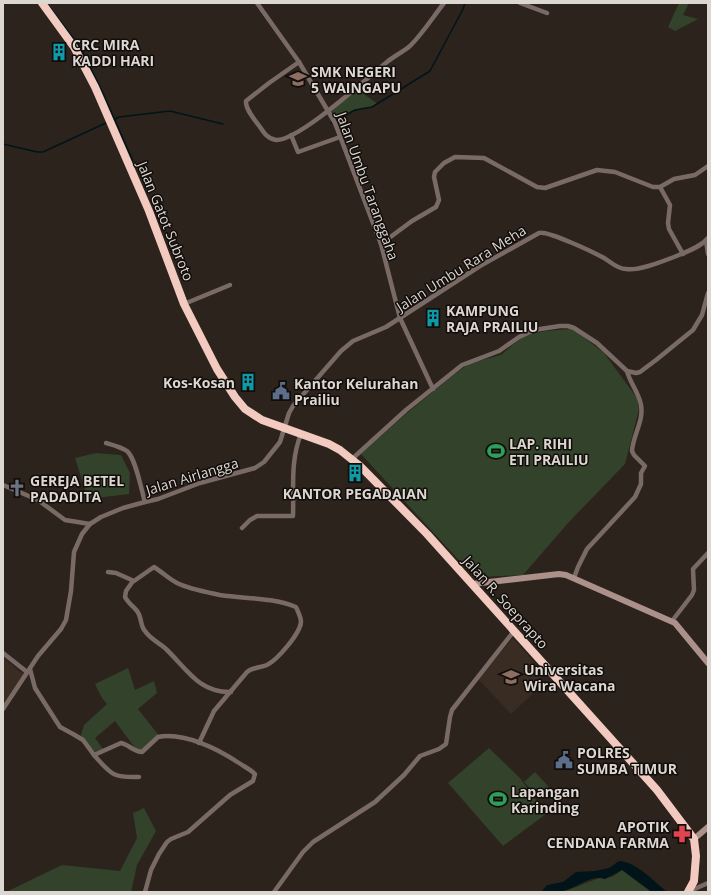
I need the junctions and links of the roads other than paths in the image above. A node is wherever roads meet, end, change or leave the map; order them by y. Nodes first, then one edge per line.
1 (42, 3) edge
2 (258, 3) edge
3 (444, 3) edge
4 (520, 3) edge
5 (547, 13) dead end
6 (299, 62) junction
7 (328, 111) junction
8 (291, 135) junction
9 (340, 137) junction
10 (708, 166) edge
11 (660, 187) junction
12 (707, 239) edge
13 (381, 244) junction
14 (683, 254) junction
15 (708, 254) edge
16 (230, 285) dead end
17 (708, 293) edge
18 (184, 304) junction
19 (400, 318) junction
20 (627, 371) junction
21 (433, 389) junction
22 (285, 429) junction
23 (301, 434) junction
24 (106, 443) dead end
25 (352, 459) junction
26 (3, 484) edge
27 (144, 502) junction
28 (90, 524) junction
29 (242, 528) dead end
30 (708, 553) edge
31 (108, 572) dead end
32 (574, 578) junction
33 (133, 581) junction
34 (472, 584) junction
35 (672, 622) junction
36 (514, 631) junction
37 (3, 653) edge
38 (708, 663) edge
39 (29, 670) junction
40 (231, 692) junction
41 (3, 709) edge
42 (199, 743) junction
43 (94, 755) junction
44 (139, 777) dead end
45 (708, 827) edge
46 (694, 839) junction
47 (708, 883) edge
48 (145, 892) edge
49 (274, 892) edge
50 (688, 892) edge

1 - 18 highway, Jalan Gatot Subroto
2 - 6 street, Jalan Umbu Taranggaha
3 - 7 street
4 - 5 street
6 - 7 street, Jalan Umbu Taranggaha
6 - 8 street
7 - 8 street
7 - 9 street, Jalan Umbu Taranggaha
8 - 9 street
9 - 13 street, Jalan Umbu Taranggaha
10 - 11 street
11 - 13 street
11 - 14 street
12 - 14 street, Jalan Umbu Rara Meha
12 - 15 street
13 - 19 street, Jalan Umbu Taranggaha
14 - 19 street, Jalan Umbu Rara Meha
16 - 18 street
17 - 20 street
18 - 22 highway, Jalan Gatot Subroto
19 - 21 street, Jalan Umbu Taranggaha
19 - 22 street, Jalan Umbu Rara Meha
20 - 21 street
20 - 32 street
21 - 25 street
22 - 23 highway, Jalan R. Soeprapto
22 - 27 street, Jalan Airlangga
23 - 25 highway, Jalan R. Soeprapto
23 - 29 street
24 - 27 street
25 - 34 highway, Jalan R. Soeprapto
26 - 28 street
27 - 28 street, Jalan Airlangga
28 - 39 street
30 - 35 street
31 - 33 street
32 - 34 street
32 - 35 street
33 - 40 street
33 - 40 street
34 - 36 highway, Jalan R. Soeprapto
35 - 38 street
36 - 46 highway, Jalan R. Soeprapto
36 - 49 street
37 - 39 street
39 - 41 street
39 - 43 street
40 - 42 street
42 - 43 street
42 - 48 street
43 - 44 street
45 - 46 street
46 - 50 highway
47 - 50 street

